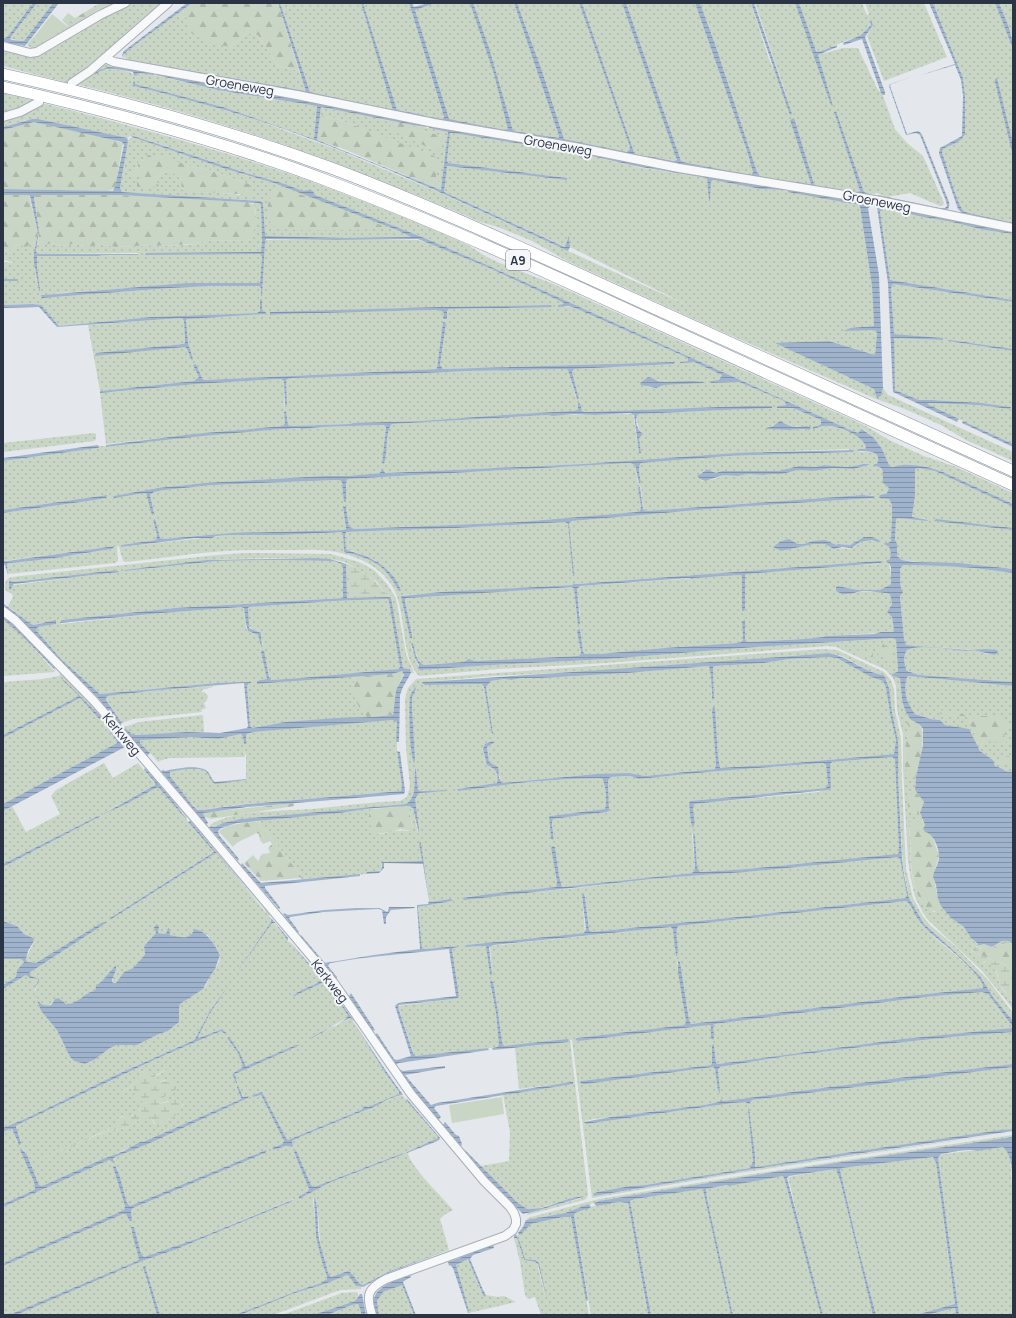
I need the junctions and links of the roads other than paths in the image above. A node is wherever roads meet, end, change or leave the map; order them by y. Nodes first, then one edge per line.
1 (125, 3) edge
2 (168, 3) edge
3 (3, 46) edge
4 (105, 58) junction
5 (3, 74) edge
6 (72, 83) dead end
7 (3, 87) edge
8 (38, 102) dead end
9 (3, 117) edge
10 (1013, 228) edge
11 (1013, 471) edge
12 (1013, 485) edge
13 (3, 611) edge
14 (372, 1315) edge

1 - 3 street
2 - 4 street
4 - 6 street
4 - 10 street, Groeneweg
5 - 11 highway, A9
7 - 12 highway, A9
8 - 9 street
13 - 14 street, Kerkweg

